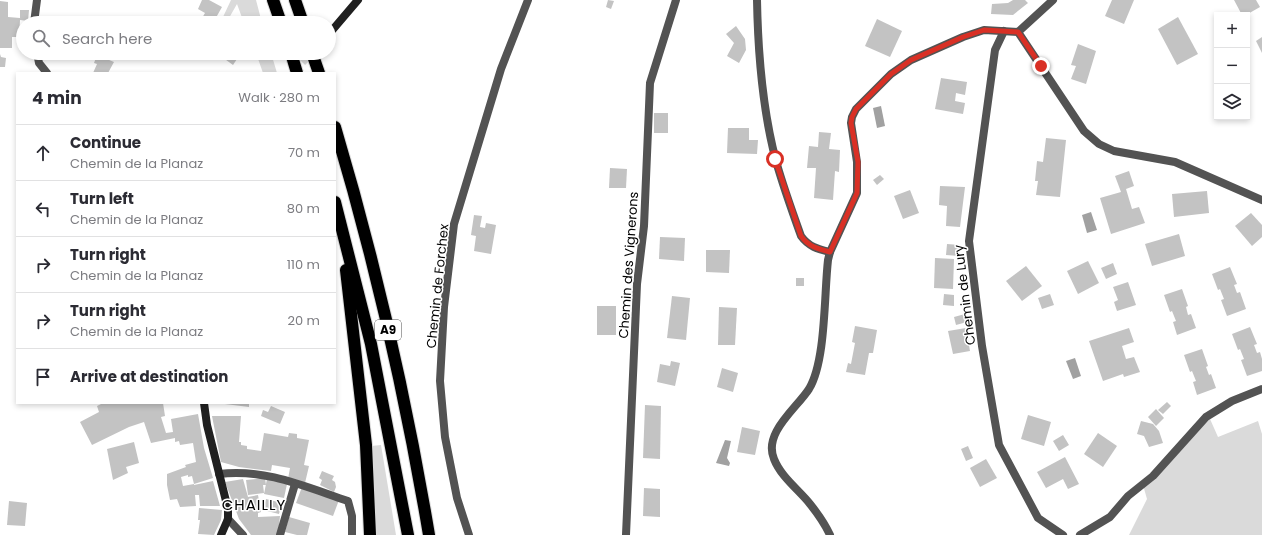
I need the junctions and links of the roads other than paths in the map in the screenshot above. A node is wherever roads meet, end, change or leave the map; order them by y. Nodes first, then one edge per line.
1 (37, 0) edge
2 (273, 0) edge
3 (295, 0) edge
4 (358, 0) edge
5 (528, 0) edge
6 (676, 0) edge
7 (757, 0) edge
8 (1053, 0) edge
9 (35, 16) edge
10 (279, 16) edge
11 (301, 16) edge
12 (336, 26) edge
13 (1004, 31) junction
14 (1018, 32) junction
15 (38, 60) edge
16 (293, 60) edge
17 (314, 60) edge
18 (46, 72) edge
19 (297, 72) edge
20 (318, 72) edge
21 (336, 131) edge
22 (1262, 200) edge
23 (336, 206) edge
24 (339, 218) junction
25 (830, 252) junction
26 (1262, 389) edge
27 (204, 404) edge
28 (220, 474) junction
29 (295, 484) junction
30 (228, 519) junction
31 (221, 535) edge
32 (243, 535) edge
33 (280, 535) edge
34 (352, 535) edge
35 (370, 535) edge
36 (408, 535) edge
37 (429, 535) edge
38 (469, 535) edge
39 (626, 535) edge
40 (830, 535) edge
41 (1063, 535) edge
42 (1080, 535) edge

1 - 9 street
2 - 10 highway
3 - 11 highway
4 - 12 street
5 - 38 street, Chemin de Forchex
6 - 39 street, Chemin des Vignerons
7 - 25 street
8 - 14 street
13 - 14 street
13 - 25 street
13 - 41 street, Chemin de Lury
14 - 22 street
15 - 18 street
16 - 19 highway, bridge
17 - 20 highway
21 - 37 highway, A9
23 - 24 highway, A9
24 - 35 highway
24 - 36 highway, A9
25 - 40 street
26 - 42 street
27 - 28 street
28 - 29 street
28 - 30 street
29 - 33 street
29 - 34 street
30 - 31 street
30 - 32 street

